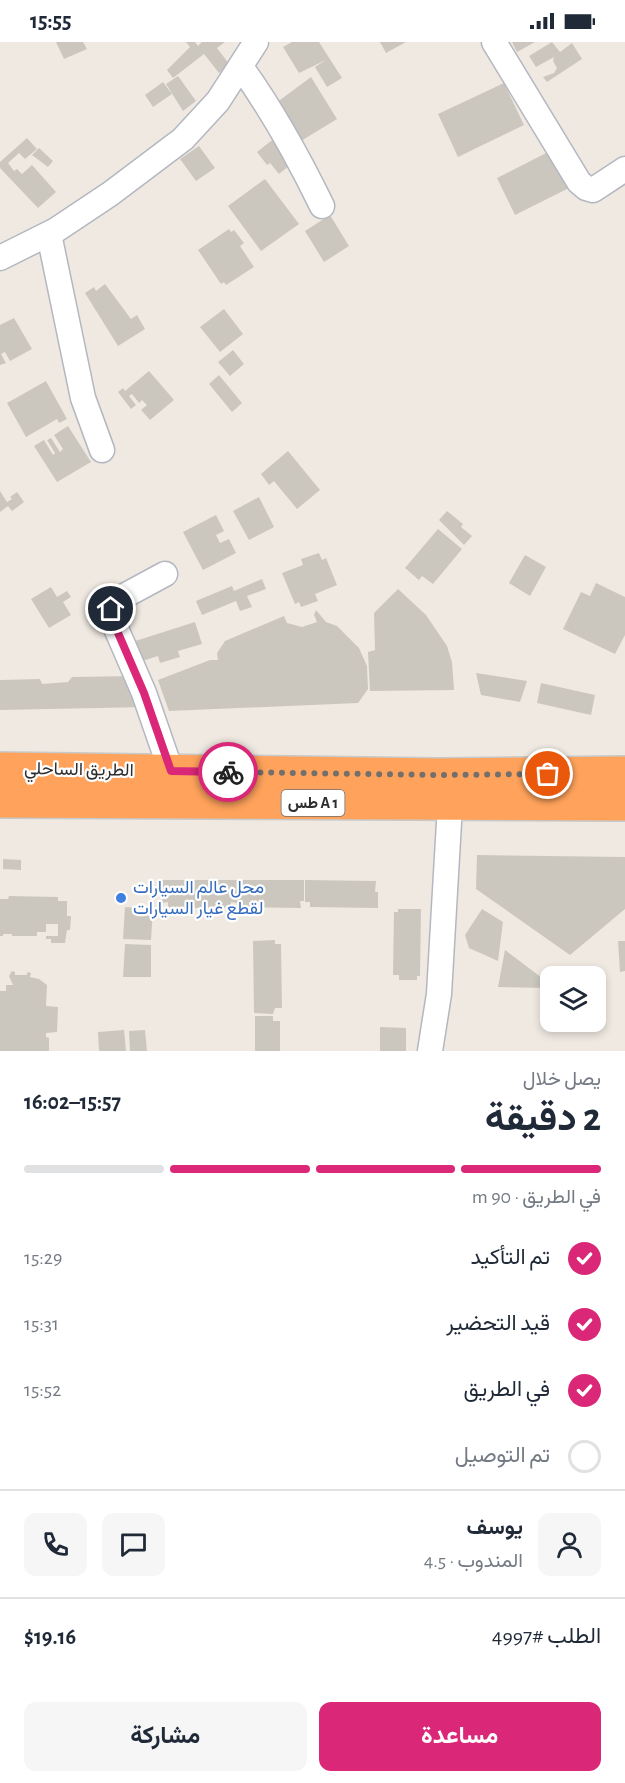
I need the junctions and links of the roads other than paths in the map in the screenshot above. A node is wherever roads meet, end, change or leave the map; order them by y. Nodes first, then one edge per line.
1 (256, 42) edge
2 (494, 42) edge
3 (241, 67) junction
4 (625, 169) edge
5 (322, 206) dead end
6 (49, 234) junction
7 (0, 258) edge
8 (102, 450) dead end
9 (165, 574) dead end
10 (0, 769) edge
11 (171, 771) junction
12 (625, 773) edge
13 (0, 801) edge
14 (625, 804) edge
15 (450, 805) junction
16 (430, 1051) edge

1 - 3 street
2 - 4 street
3 - 5 street
3 - 6 street
6 - 7 street
6 - 8 street
9 - 11 street
10 - 11 highway, الطريق الساحلي / طس A 1
11 - 12 highway, الطريق الساحلي / طس A 1
13 - 15 highway, الطريق الساحلي / طس A 1
14 - 15 highway, الطريق الساحلي / طس A 1
15 - 16 street

